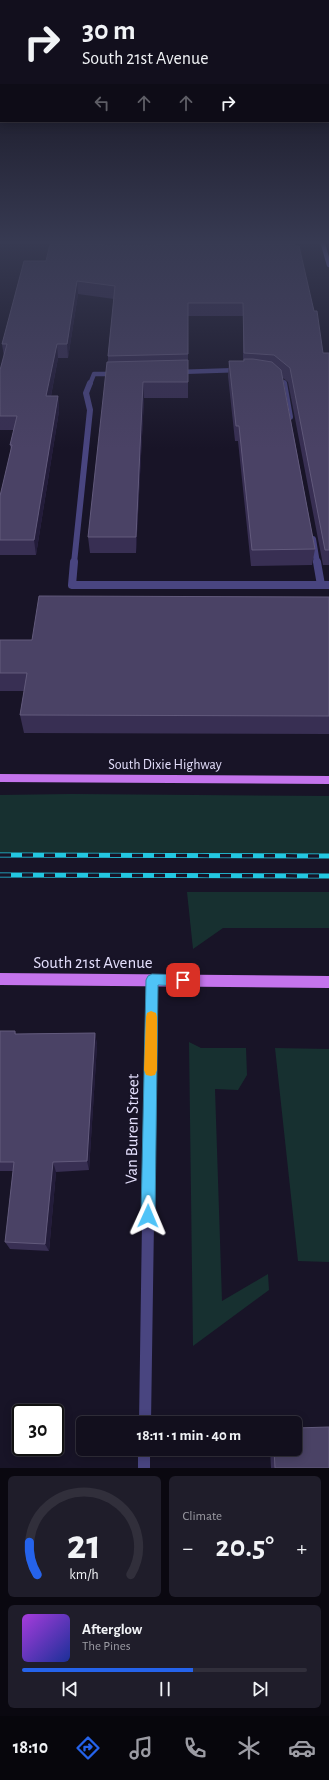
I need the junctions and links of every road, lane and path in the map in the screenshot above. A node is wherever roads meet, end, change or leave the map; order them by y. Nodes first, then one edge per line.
1 (244, 370) edge
2 (173, 372) edge
3 (272, 373) edge
4 (118, 374) edge
5 (291, 420) edge
6 (312, 533) edge
7 (325, 585) edge
8 (0, 778) edge
9 (329, 780) edge
10 (0, 979) edge
11 (152, 980) junction
12 (329, 982) edge
13 (145, 1416) edge
14 (144, 1456) edge
15 (144, 1468) edge

1 - 2 street
3 - 5 street
4 - 7 street
6 - 7 street
8 - 9 main road, South Dixie Highway
10 - 11 main road, South 21st Avenue
11 - 12 main road, South 21st Avenue
11 - 13 street, Van Buren Street
14 - 15 street

